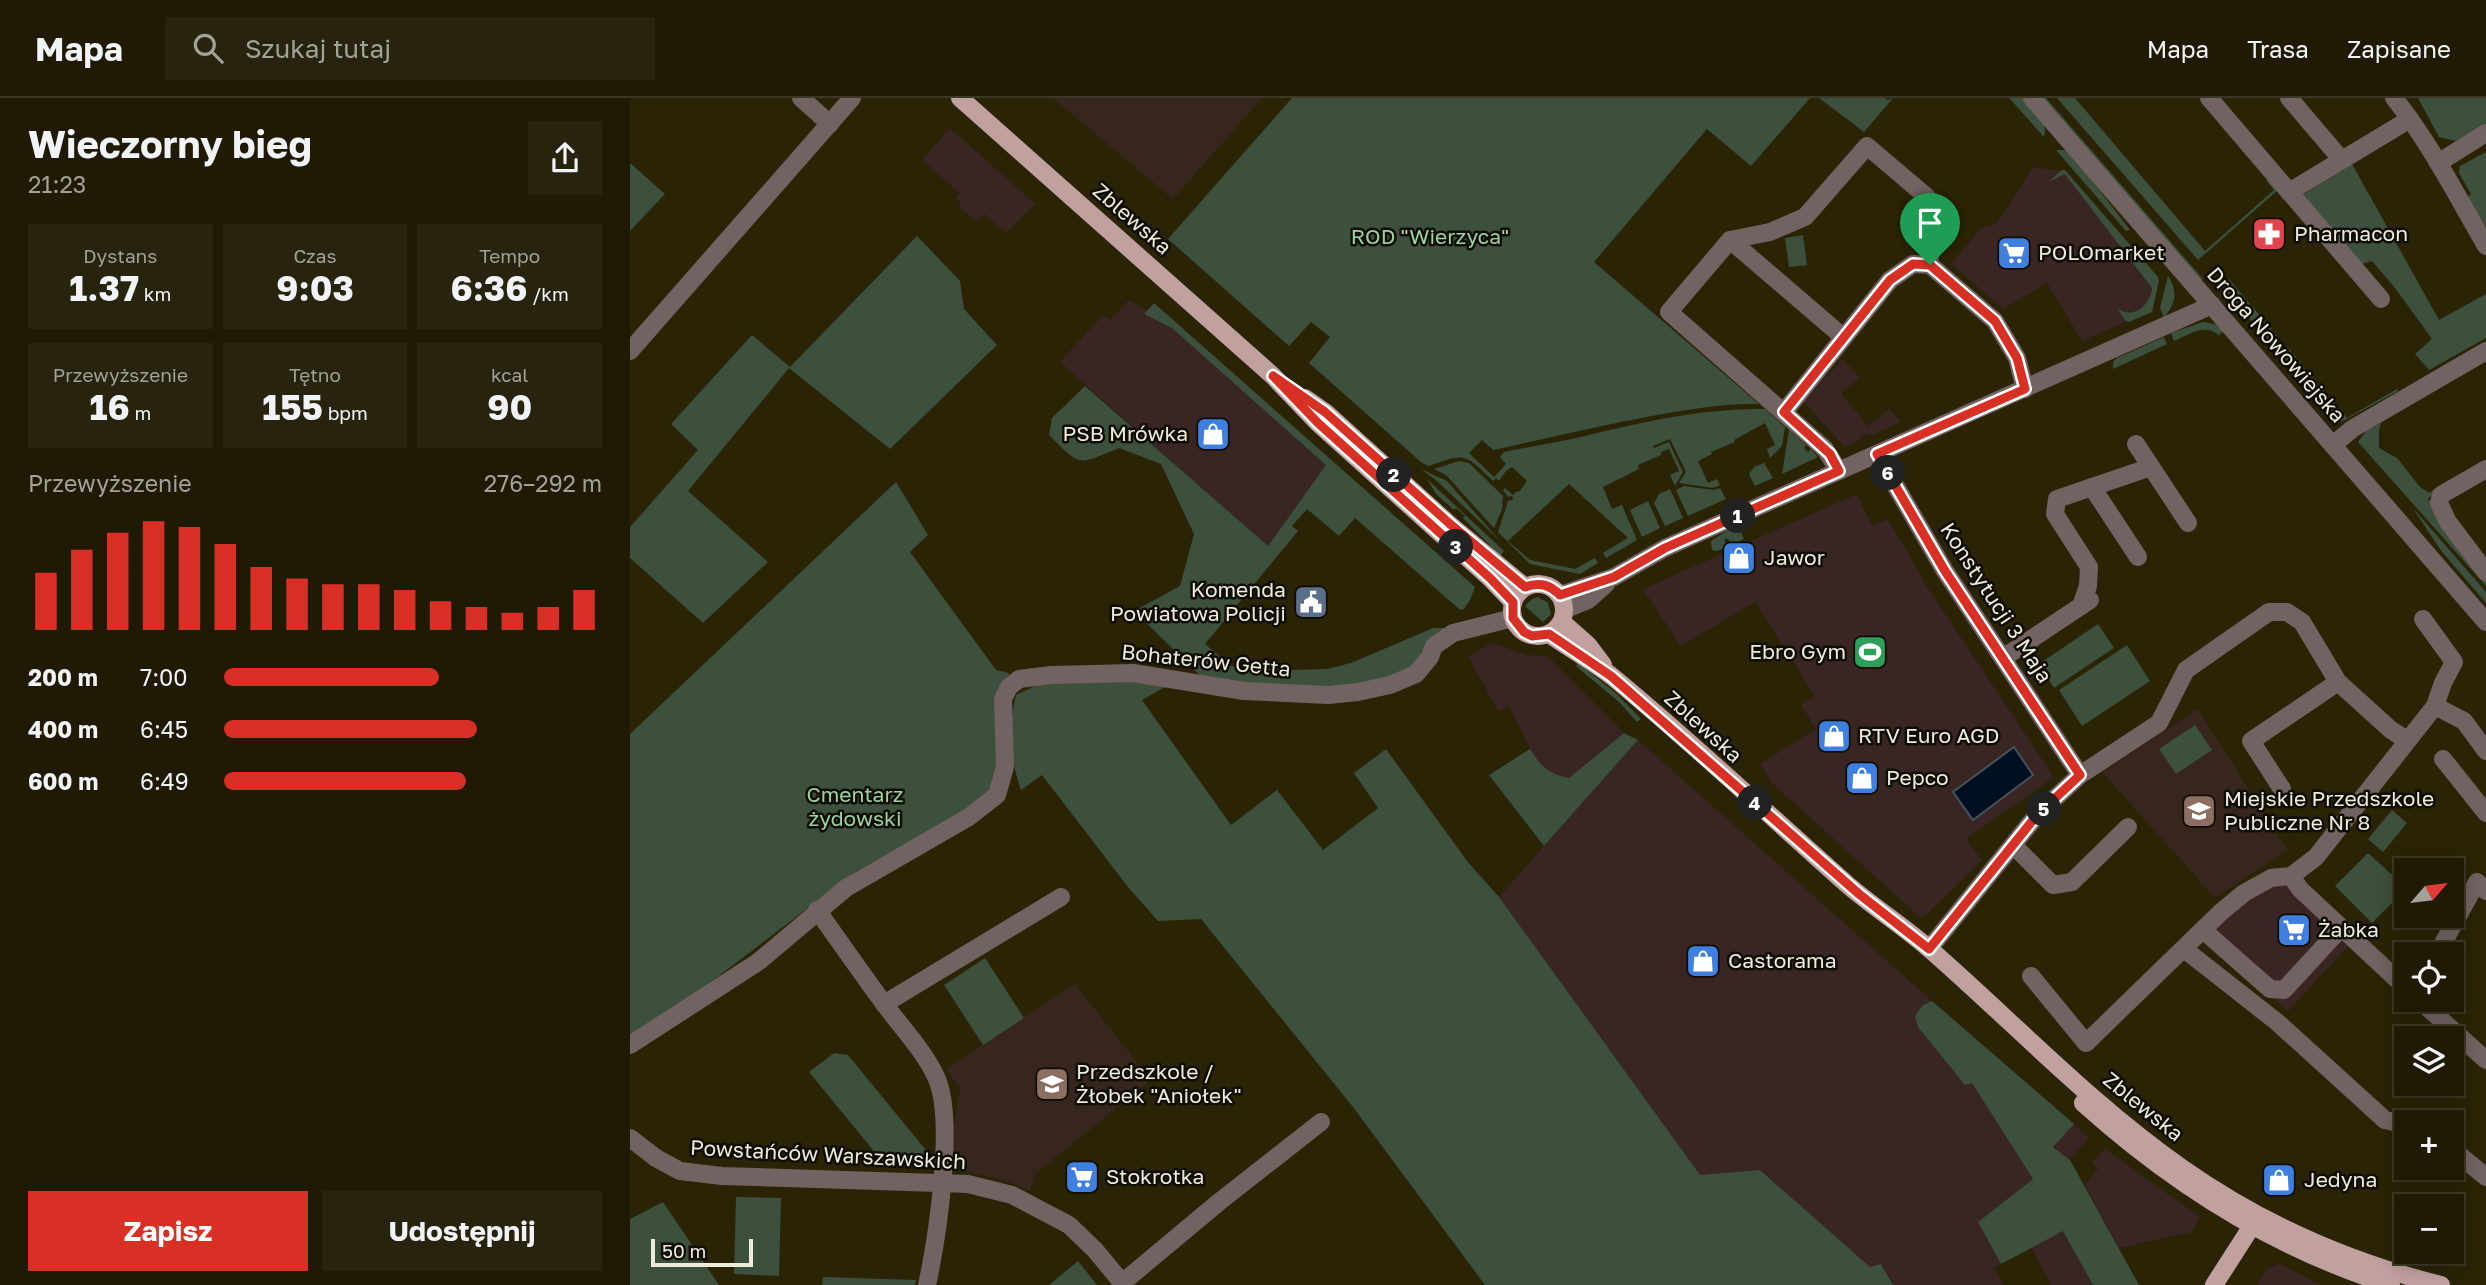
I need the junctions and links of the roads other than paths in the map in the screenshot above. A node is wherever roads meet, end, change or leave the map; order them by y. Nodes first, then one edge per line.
1 (801, 98) edge
2 (852, 98) edge
3 (960, 98) edge
4 (2032, 98) edge
5 (2209, 98) edge
6 (2289, 98) edge
7 (2394, 98) edge
8 (2410, 118) junction
9 (830, 124) junction
10 (2486, 133) edge
11 (2341, 159) junction
12 (2438, 163) junction
13 (2289, 192) junction
14 (1730, 240) junction
15 (2486, 246) edge
16 (1930, 265) junction
17 (2381, 299) dead end
18 (2212, 305) junction
19 (1843, 337) junction
20 (630, 351) edge
21 (2486, 351) edge
22 (1273, 376) junction
23 (2025, 389) junction
24 (1784, 412) junction
25 (2136, 444) dead end
26 (2333, 445) junction
27 (1877, 454) junction
28 (2151, 467) junction
29 (2486, 469) edge
30 (1839, 471) junction
31 (2092, 487) junction
32 (2188, 523) dead end
33 (2138, 557) dead end
34 (2486, 572) edge
35 (1525, 587) junction
36 (1513, 610) junction
37 (1559, 615) junction
38 (2423, 619) dead end
39 (2486, 622) edge
40 (2003, 658) junction
41 (2338, 682) junction
42 (2435, 706) junction
43 (2407, 740) junction
44 (2486, 751) edge
45 (2443, 759) dead end
46 (2080, 775) junction
47 (2282, 789) dead end
48 (2486, 813) edge
49 (2128, 827) dead end
50 (2013, 845) junction
51 (2291, 877) junction
52 (2486, 891) edge
53 (1859, 894) junction
54 (1061, 897) dead end
55 (817, 910) junction
56 (2341, 928) junction
57 (2203, 930) junction
58 (2444, 942) edge
59 (1929, 949) junction
60 (2184, 949) junction
61 (2031, 976) dead end
62 (2394, 977) edge
63 (884, 1004) junction
64 (2432, 1012) edge
65 (630, 1045) edge
66 (2486, 1060) edge
67 (1321, 1122) dead end
68 (2394, 1122) edge
69 (630, 1138) edge
70 (2464, 1159) edge
71 (2486, 1177) edge
72 (942, 1183) junction
73 (2256, 1220) junction
74 (1123, 1284) edge
75 (928, 1285) edge
76 (2214, 1285) edge
77 (2391, 1285) edge
78 (2441, 1285) edge

1 - 9 street
2 - 9 street
3 - 22 main road, Zblewska
4 - 18 street, Droga Nowowiejska
5 - 13 street
6 - 11 street
7 - 8 street
8 - 11 street
8 - 12 street
9 - 20 street
10 - 12 street
11 - 13 street
12 - 15 street
13 - 17 street
14 - 16 street
14 - 19 street
14 - 24 street
16 - 19 street
16 - 23 street
18 - 23 street
18 - 26 street, Droga Nowowiejska
19 - 24 street
21 - 26 street
22 - 35 main road, Zblewska
22 - 36 main road, Zblewska
23 - 27 street
24 - 30 street
25 - 28 street
26 - 39 street, Droga Nowowiejska
27 - 30 street
27 - 40 street, Konstytucji 3 Maja
28 - 31 street
28 - 32 street
29 - 34 street
30 - 37 street
31 - 33 street
31 - 40 street
35 - 36 main road
35 - 37 main road
36 - 37 main road
36 - 55 street, Bohaterów Getta
37 - 53 main road, Zblewska
38 - 42 street
40 - 46 street, Konstytucji 3 Maja
41 - 43 street
41 - 46 street
41 - 47 street
42 - 43 street
42 - 44 street
43 - 51 street
45 - 48 street
46 - 50 street
49 - 50 street
50 - 59 street
51 - 56 street
51 - 57 street
52 - 58 street
53 - 59 main road, Zblewska
53 - 73 main road, Zblewska
54 - 63 street
55 - 63 street
55 - 65 street, Bohaterów Getta
56 - 57 street
56 - 62 street
57 - 60 street
59 - 73 main road, Zblewska
60 - 61 street
60 - 68 street
63 - 72 street
64 - 66 street
67 - 74 street
69 - 72 street, Powstańców Warszawskich
70 - 71 street
72 - 74 street, Powstańców Warszawskich
72 - 75 street
73 - 76 main road
73 - 77 main road, Zblewska
73 - 78 main road, Zblewska

